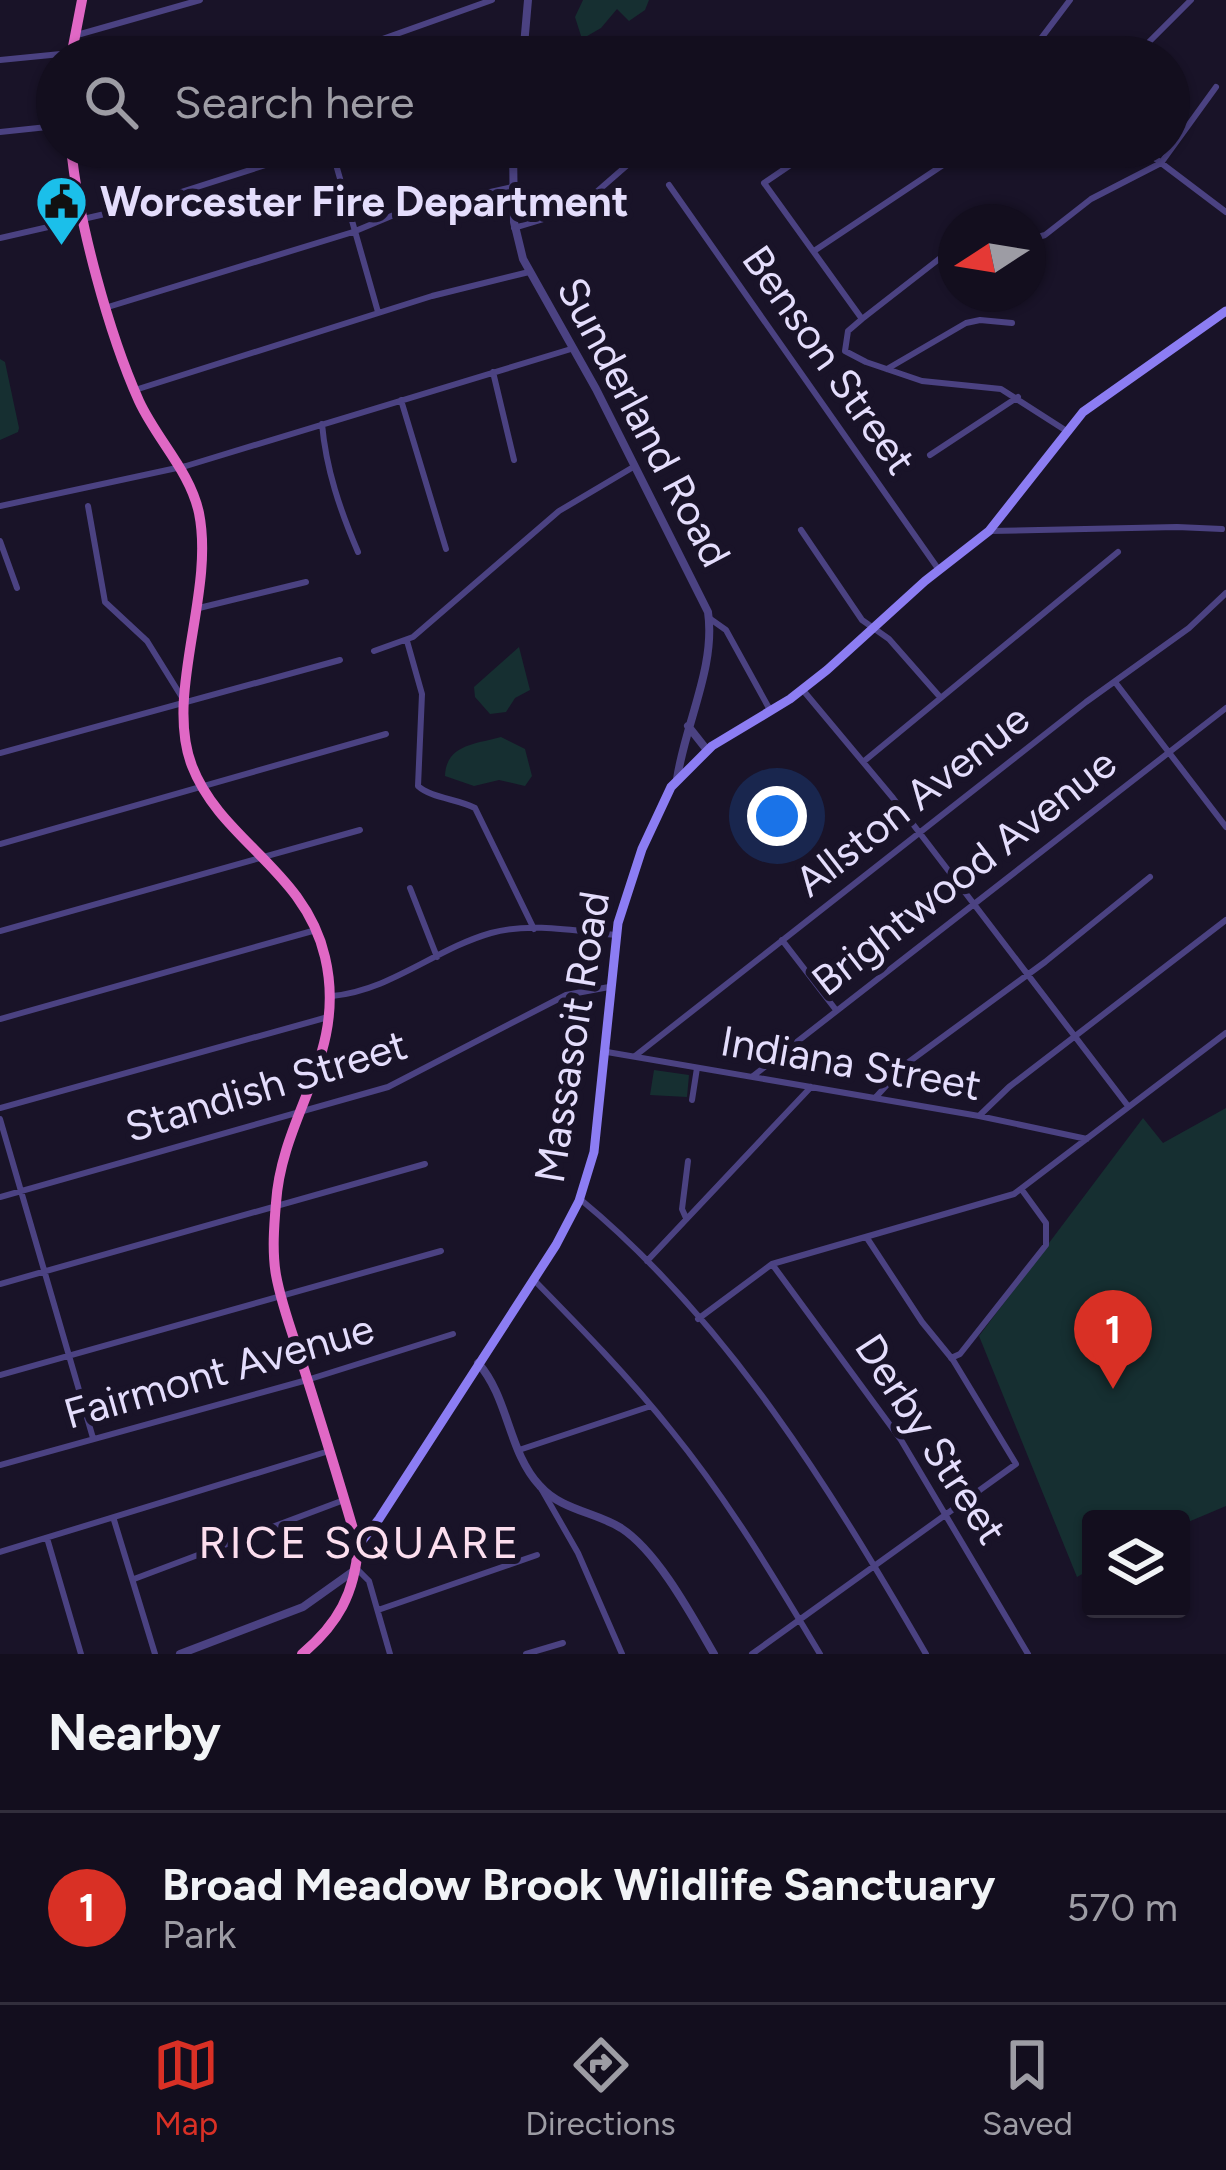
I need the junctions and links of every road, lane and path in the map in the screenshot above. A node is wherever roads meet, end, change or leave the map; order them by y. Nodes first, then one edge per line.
1 (82, 0) edge
2 (200, 0) edge
3 (492, 0) edge
4 (527, 0) edge
5 (1070, 0) edge
6 (1191, 0) edge
7 (74, 36) joint
8 (391, 36) edge
9 (525, 36) edge
10 (1043, 36) edge
11 (1156, 36) edge
12 (36, 58) edge
13 (0, 61) edge
14 (1216, 87) dead end
15 (1190, 123) edge
16 (36, 128) edge
17 (0, 132) edge
18 (74, 168) edge
19 (254, 168) edge
20 (336, 168) edge
21 (514, 168) edge
22 (624, 168) edge
23 (786, 168) edge
24 (938, 168) edge
25 (1151, 168) edge
26 (1168, 168) edge
27 (669, 185) dead end
28 (514, 187) junction
29 (1226, 212) edge
30 (83, 221) junction
31 (514, 228) junction
32 (353, 232) junction
33 (1046, 234) edge
34 (0, 238) edge
35 (814, 250) junction
36 (938, 260) edge
37 (529, 272) junction
38 (108, 307) junction
39 (1226, 311) edge
40 (378, 312) junction
41 (862, 319) junction
42 (1012, 322) dead end
43 (571, 349) junction
44 (887, 369) junction
45 (494, 372) junction
46 (134, 390) junction
47 (1018, 397) junction
48 (401, 400) junction
49 (322, 423) junction
50 (1065, 430) junction
51 (930, 455) dead end
52 (514, 460) dead end
53 (635, 466) junction
54 (179, 467) junction
55 (0, 506) edge
56 (88, 506) dead end
57 (801, 530) dead end
58 (1222, 530) dead end
59 (989, 531) junction
60 (0, 542) edge
61 (446, 549) dead end
62 (358, 552) dead end
63 (1118, 552) dead end
64 (939, 569) junction
65 (306, 582) dead end
66 (17, 588) dead end
67 (1226, 593) edge
68 (197, 609) junction
69 (710, 618) junction
70 (873, 628) junction
71 (407, 641) junction
72 (374, 651) dead end
73 (340, 660) dead end
74 (1115, 682) junction
75 (802, 689) junction
76 (940, 697) junction
77 (185, 702) junction
78 (1226, 708) edge
79 (770, 710) junction
80 (688, 725) junction
81 (386, 734) dead end
82 (683, 736) junction
83 (0, 753) edge
84 (703, 754) junction
85 (1167, 754) junction
86 (863, 762) junction
87 (677, 780) junction
88 (201, 786) junction
89 (1226, 827) edge
90 (360, 830) dead end
91 (919, 834) junction
92 (0, 844) edge
93 (264, 855) junction
94 (1150, 877) dead end
95 (410, 888) dead end
96 (973, 903) junction
97 (1226, 920) edge
98 (534, 929) junction
99 (316, 931) junction
100 (0, 932) edge
101 (615, 935) junction
102 (782, 940) junction
103 (437, 957) junction
104 (1028, 975) junction
105 (609, 988) junction
106 (329, 996) junction
107 (836, 1010) junction
108 (328, 1017) junction
109 (0, 1019) edge
110 (1226, 1033) edge
111 (1075, 1036) junction
112 (603, 1052) junction
113 (635, 1056) junction
114 (697, 1066) junction
115 (753, 1076) junction
116 (812, 1087) junction
117 (875, 1098) junction
118 (692, 1100) dead end
119 (1128, 1106) junction
120 (0, 1108) edge
121 (301, 1112) junction
122 (980, 1116) junction
123 (0, 1119) edge
124 (1087, 1138) junction
125 (688, 1161) dead end
126 (424, 1164) dead end
127 (1022, 1190) junction
128 (20, 1191) junction
129 (0, 1197) edge
130 (580, 1199) junction
131 (275, 1207) junction
132 (686, 1218) junction
133 (867, 1237) junction
134 (441, 1251) dead end
135 (647, 1261) junction
136 (772, 1264) junction
137 (44, 1272) junction
138 (533, 1279) junction
139 (0, 1284) edge
140 (281, 1294) junction
141 (698, 1319) junction
142 (453, 1334) dead end
143 (67, 1356) junction
144 (951, 1358) junction
145 (478, 1363) junction
146 (0, 1375) edge
147 (308, 1380) junction
148 (651, 1406) junction
149 (93, 1438) junction
150 (519, 1450) junction
151 (329, 1451) junction
152 (0, 1465) edge
153 (539, 1486) junction
154 (344, 1500) junction
155 (946, 1512) junction
156 (114, 1519) junction
157 (47, 1538) junction
158 (358, 1546) junction
159 (0, 1552) edge
160 (537, 1555) dead end
161 (874, 1565) junction
162 (356, 1569) junction
163 (134, 1579) junction
164 (378, 1610) junction
165 (799, 1618) junction
166 (563, 1643) dead end
167 (81, 1654) edge
168 (155, 1654) edge
169 (180, 1654) edge
170 (302, 1654) edge
171 (390, 1654) edge
172 (526, 1654) edge
173 (622, 1654) edge
174 (714, 1654) edge
175 (752, 1654) edge
176 (820, 1654) edge
177 (926, 1654) edge
178 (1028, 1654) edge

1 - 7 highway
2 - 7 street
3 - 8 street
4 - 9 street
5 - 10 street
6 - 11 street
12 - 13 street
14 - 15 street
16 - 17 street
18 - 30 highway
19 - 30 street
20 - 32 street
21 - 28 street, Sunderland Road
22 - 31 street
23 - 35 street
24 - 35 street
25 - 33 street
26 - 29 street
27 - 64 street, Benson Street
28 - 31 street, Sunderland Road
28 - 32 street
30 - 34 street
30 - 38 highway
31 - 37 street, Sunderland Road
32 - 38 street
32 - 40 street
35 - 41 street
36 - 41 street
37 - 40 street
37 - 43 street, Sunderland Road
38 - 46 highway
39 - 50 main road, Massasoit Road
40 - 46 street
41 - 44 street
42 - 44 street
43 - 45 street
43 - 53 street, Sunderland Road
44 - 47 street
45 - 48 street
45 - 52 street
46 - 54 highway
47 - 50 street
47 - 51 street
48 - 49 street
48 - 61 street
49 - 54 street
49 - 62 street
50 - 59 main road, Massasoit Road
53 - 69 street, Sunderland Road
53 - 71 street
54 - 55 street
54 - 68 highway
56 - 77 street
57 - 70 street
58 - 59 street
59 - 64 main road, Massasoit Road
60 - 66 street
63 - 76 street
64 - 70 main road, Massasoit Road
65 - 68 street
67 - 74 street, Allston Avenue
68 - 77 highway
69 - 79 street
69 - 80 street, Sunderland Road
70 - 75 main road, Massasoit Road
70 - 76 street
71 - 72 street
71 - 98 street
73 - 77 street
74 - 85 street
74 - 91 street, Allston Avenue
75 - 79 main road, Massasoit Road
75 - 86 street
76 - 86 street
77 - 83 street
77 - 88 highway
78 - 85 street, Brightwood Avenue
79 - 84 main road, Massasoit Road
80 - 82 street, Sunderland Road
80 - 84 street
81 - 88 street
82 - 84 street
82 - 87 street, Sunderland Road
84 - 87 main road, Massasoit Road
85 - 89 street
85 - 96 street, Brightwood Avenue
86 - 91 street
87 - 101 main road, Massasoit Road
88 - 92 street
88 - 93 highway
90 - 93 street
91 - 96 street
91 - 102 street, Allston Avenue
93 - 99 highway
93 - 100 street
94 - 104 street
95 - 103 street
96 - 104 street
96 - 107 street, Brightwood Avenue
97 - 111 street
98 - 101 street
98 - 103 street
99 - 106 highway
99 - 109 street
101 - 105 main road, Massasoit Road
102 - 107 street
102 - 113 street, Allston Avenue
103 - 106 street
104 - 111 street
104 - 117 street
105 - 112 main road, Massasoit Road
105 - 121 street, Standish Street
106 - 108 highway
107 - 115 street, Brightwood Avenue
108 - 120 street
108 - 121 highway
110 - 119 street
111 - 119 street
111 - 122 street
112 - 113 street, Indiana Street
112 - 130 main road, Massasoit Road
113 - 114 street, Indiana Street
114 - 115 street, Indiana Street
114 - 118 street
115 - 116 street, Indiana Street
116 - 117 street, Indiana Street
116 - 132 street
117 - 122 street, Indiana Street
119 - 124 street
121 - 128 street, Standish Street
121 - 131 highway
122 - 124 street, Indiana Street
123 - 128 street
124 - 127 street
125 - 132 street
126 - 131 street
127 - 133 street
127 - 144 street
128 - 129 street, Standish Street
128 - 137 street
130 - 135 street
130 - 138 main road, Massasoit Road
131 - 137 street
131 - 140 highway
132 - 135 street
133 - 136 street
133 - 144 street
134 - 140 street
135 - 141 street
136 - 141 street
136 - 155 street, Derby Street
137 - 139 street
137 - 143 street
138 - 145 main road, Massasoit Road
138 - 148 street
140 - 143 street
140 - 147 highway
141 - 161 street
142 - 147 street, Fairmont Avenue
143 - 146 street
143 - 149 street
144 - 155 street
145 - 150 street
145 - 158 main road, Massasoit Road
147 - 149 street, Fairmont Avenue
147 - 151 highway
148 - 150 street
148 - 165 street
149 - 152 street, Fairmont Avenue
150 - 153 street
151 - 154 highway
151 - 156 street
153 - 173 street
153 - 174 street
154 - 158 highway
154 - 163 street
155 - 161 street
155 - 178 street, Derby Street
156 - 157 street
156 - 163 street
157 - 159 street
157 - 167 street
158 - 162 highway
160 - 164 street
161 - 165 street
161 - 177 street
162 - 164 street
162 - 169 street
162 - 170 highway
163 - 168 street
164 - 171 street
165 - 175 street
165 - 176 street
166 - 172 street

